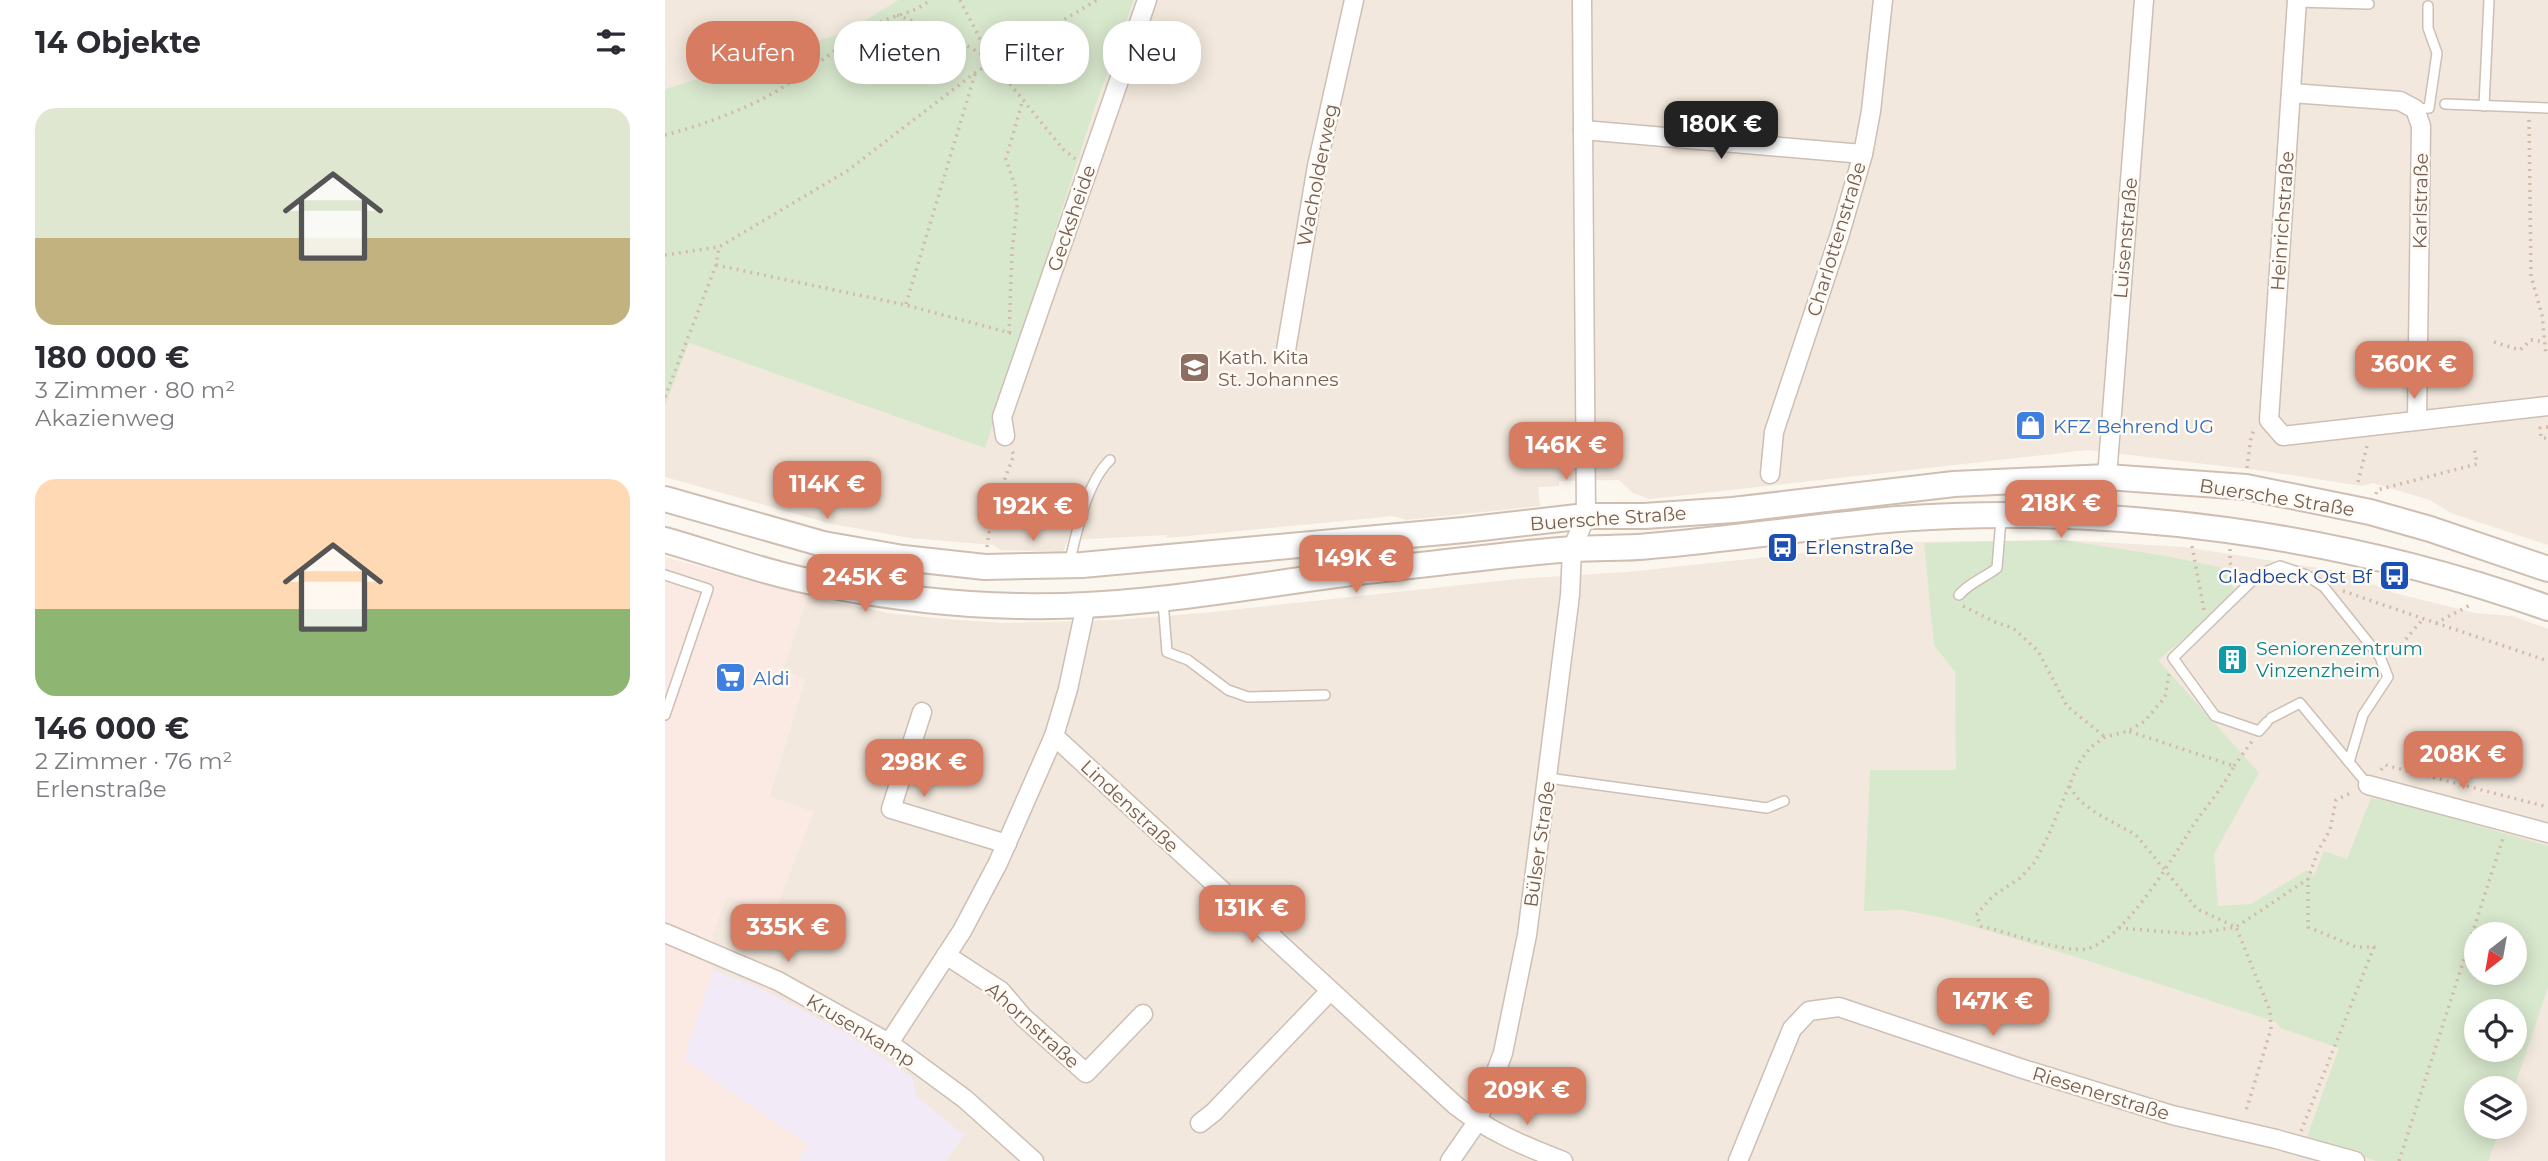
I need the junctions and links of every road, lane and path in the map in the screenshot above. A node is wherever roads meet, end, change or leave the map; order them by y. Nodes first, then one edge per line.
1 (930, 0) edge
2 (960, 0) edge
3 (1097, 0) edge
4 (1147, 0) edge
5 (1354, 0) edge
6 (1582, 0) edge
7 (1883, 0) edge
8 (2144, 0) edge
9 (2489, 0) edge
10 (2296, 1) edge
11 (2369, 4) dead end
12 (2428, 6) dead end
13 (897, 15) junction
14 (1061, 21) edge
15 (980, 39) edge
16 (980, 53) edge
17 (980, 70) edge
18 (976, 72) junction
19 (1010, 84) edge
20 (2291, 93) junction
21 (1023, 99) junction
22 (2445, 104) dead end
23 (2484, 106) junction
24 (2529, 107) junction
25 (2548, 107) edge
26 (2416, 109) junction
27 (1583, 130) junction
28 (665, 135) edge
29 (1863, 154) junction
30 (1088, 169) junction
31 (719, 247) junction
32 (665, 255) edge
33 (716, 265) junction
34 (906, 305) junction
35 (1009, 333) junction
36 (1028, 339) junction
37 (2494, 342) dead end
38 (2545, 342) junction
39 (1286, 350) dead end
40 (2546, 355) edge
41 (665, 397) edge
42 (2548, 406) edge
43 (2417, 420) junction
44 (2373, 426) junction
45 (2548, 427) edge
46 (1005, 436) joint
47 (2548, 438) edge
48 (2249, 446) dead end
49 (2474, 447) dead end
50 (1110, 460) dead end
51 (2247, 469) dead end
52 (1770, 474) dead end
53 (2107, 477) junction
54 (2358, 482) dead end
55 (665, 499) edge
56 (2370, 512) junction
57 (2001, 515) junction
58 (1586, 516) junction
59 (2188, 526) junction
60 (665, 540) edge
61 (1572, 549) junction
62 (2230, 553) dead end
63 (2230, 563) dead end
64 (1069, 566) junction
65 (985, 567) junction
66 (2548, 569) edge
67 (666, 577) edge
68 (2341, 590) dead end
69 (2499, 590) junction
70 (1959, 595) joint
71 (1163, 600) junction
72 (1086, 605) junction
73 (2548, 608) edge
74 (2423, 619) junction
75 (2435, 624) junction
76 (2206, 626) junction
77 (2173, 657) junction
78 (2548, 661) edge
79 (2383, 665) junction
80 (1325, 695) dead end
81 (922, 712) dead end
82 (665, 715) edge
83 (2128, 731) junction
84 (2259, 731) junction
85 (1054, 736) junction
86 (2105, 737) junction
87 (2349, 762) junction
88 (2234, 766) junction
89 (1548, 778) junction
90 (2368, 785) junction
91 (2069, 786) junction
92 (1784, 801) dead end
93 (2548, 807) edge
94 (2508, 823) junction
95 (2548, 834) edge
96 (1007, 844) junction
97 (2166, 869) junction
98 (2308, 879) junction
99 (2119, 928) junction
100 (2236, 928) junction
101 (665, 933) edge
102 (946, 955) junction
103 (1330, 991) junction
104 (1143, 1014) dead end
105 (888, 1043) junction
106 (1477, 1122) junction
107 (1200, 1123) dead end
108 (2240, 1131) junction
109 (2296, 1144) junction
110 (1034, 1161) edge
111 (1450, 1161) edge
112 (1563, 1161) edge
113 (1738, 1161) edge
114 (2355, 1161) edge
115 (2399, 1161) edge

1 - 13 path
2 - 15 path
3 - 14 path
4 - 30 street, Gecksheide
5 - 39 street, Wacholderweg
6 - 27 street
7 - 29 street, Charlottenstraße
8 - 53 street, Luisenstraße
9 - 23 lane
10 - 11 lane
10 - 20 street, Heinrichstraße
12 - 26 lane
13 - 16 path
13 - 28 path
17 - 18 path
18 - 31 path
18 - 34 path
19 - 21 path
20 - 26 street
20 - 44 street, Heinrichstraße
21 - 30 path
21 - 35 path
22 - 23 lane
23 - 24 lane
24 - 25 lane
24 - 38 path
26 - 43 street, Karlstraße
27 - 29 street
27 - 58 street
29 - 52 street, Charlottenstraße
30 - 36 street, Gecksheide
31 - 32 path
31 - 33 path
33 - 34 path
33 - 41 path
34 - 35 path
35 - 36 path
36 - 46 street, Gecksheide
37 - 38 path
38 - 40 path
42 - 43 street
43 - 44 street
44 - 54 path
45 - 47 path
46 - 65 path
48 - 51 path
49 - 56 path
50 - 64 lane
53 - 56 main road, Buersche Straße
53 - 58 main road, Buersche Straße
55 - 65 main road, Buersche Straße
56 - 66 main road, Buersche Straße
57 - 59 main road, Buersche Straße
57 - 61 main road, Buersche Straße
57 - 70 lane
58 - 61 street, Bülser Straße
58 - 64 main road, Buersche Straße
59 - 69 main road, Buersche Straße
59 - 76 path
60 - 72 main road, Buersche Straße
61 - 71 main road, Buersche Straße
61 - 89 street, Bülser Straße
62 - 63 path
64 - 65 main road, Buersche Straße
67 - 82 lane
68 - 74 path
69 - 73 main road, Buersche Straße
69 - 75 path
70 - 86 path
71 - 72 main road, Buersche Straße
71 - 80 lane
72 - 85 street
74 - 75 path
74 - 79 path
75 - 78 path
76 - 77 lane
76 - 79 lane
77 - 83 path
77 - 84 lane
79 - 87 lane
81 - 96 street
83 - 86 path
83 - 88 path
84 - 87 lane
84 - 88 path
85 - 96 street
85 - 103 street, Lindenstraße
86 - 91 path
87 - 90 lane
88 - 97 path
89 - 92 lane
89 - 106 street, Bülser Straße
90 - 93 path
90 - 94 street
90 - 98 path
91 - 97 path
91 - 99 path
94 - 95 street
94 - 115 path
96 - 102 street
97 - 99 path
97 - 100 path
98 - 100 path
98 - 109 path
99 - 100 path
100 - 108 path
101 - 105 street, Krusenkamp
102 - 104 street, Ahornstraße
102 - 105 street
103 - 106 street, Lindenstraße
103 - 107 street
105 - 110 street, Krusenkamp
106 - 111 street, Bülser Straße
106 - 112 street, Lindenstraße
108 - 109 street, Riesenerstraße
108 - 113 street, Riesenerstraße
109 - 114 street, Riesenerstraße

